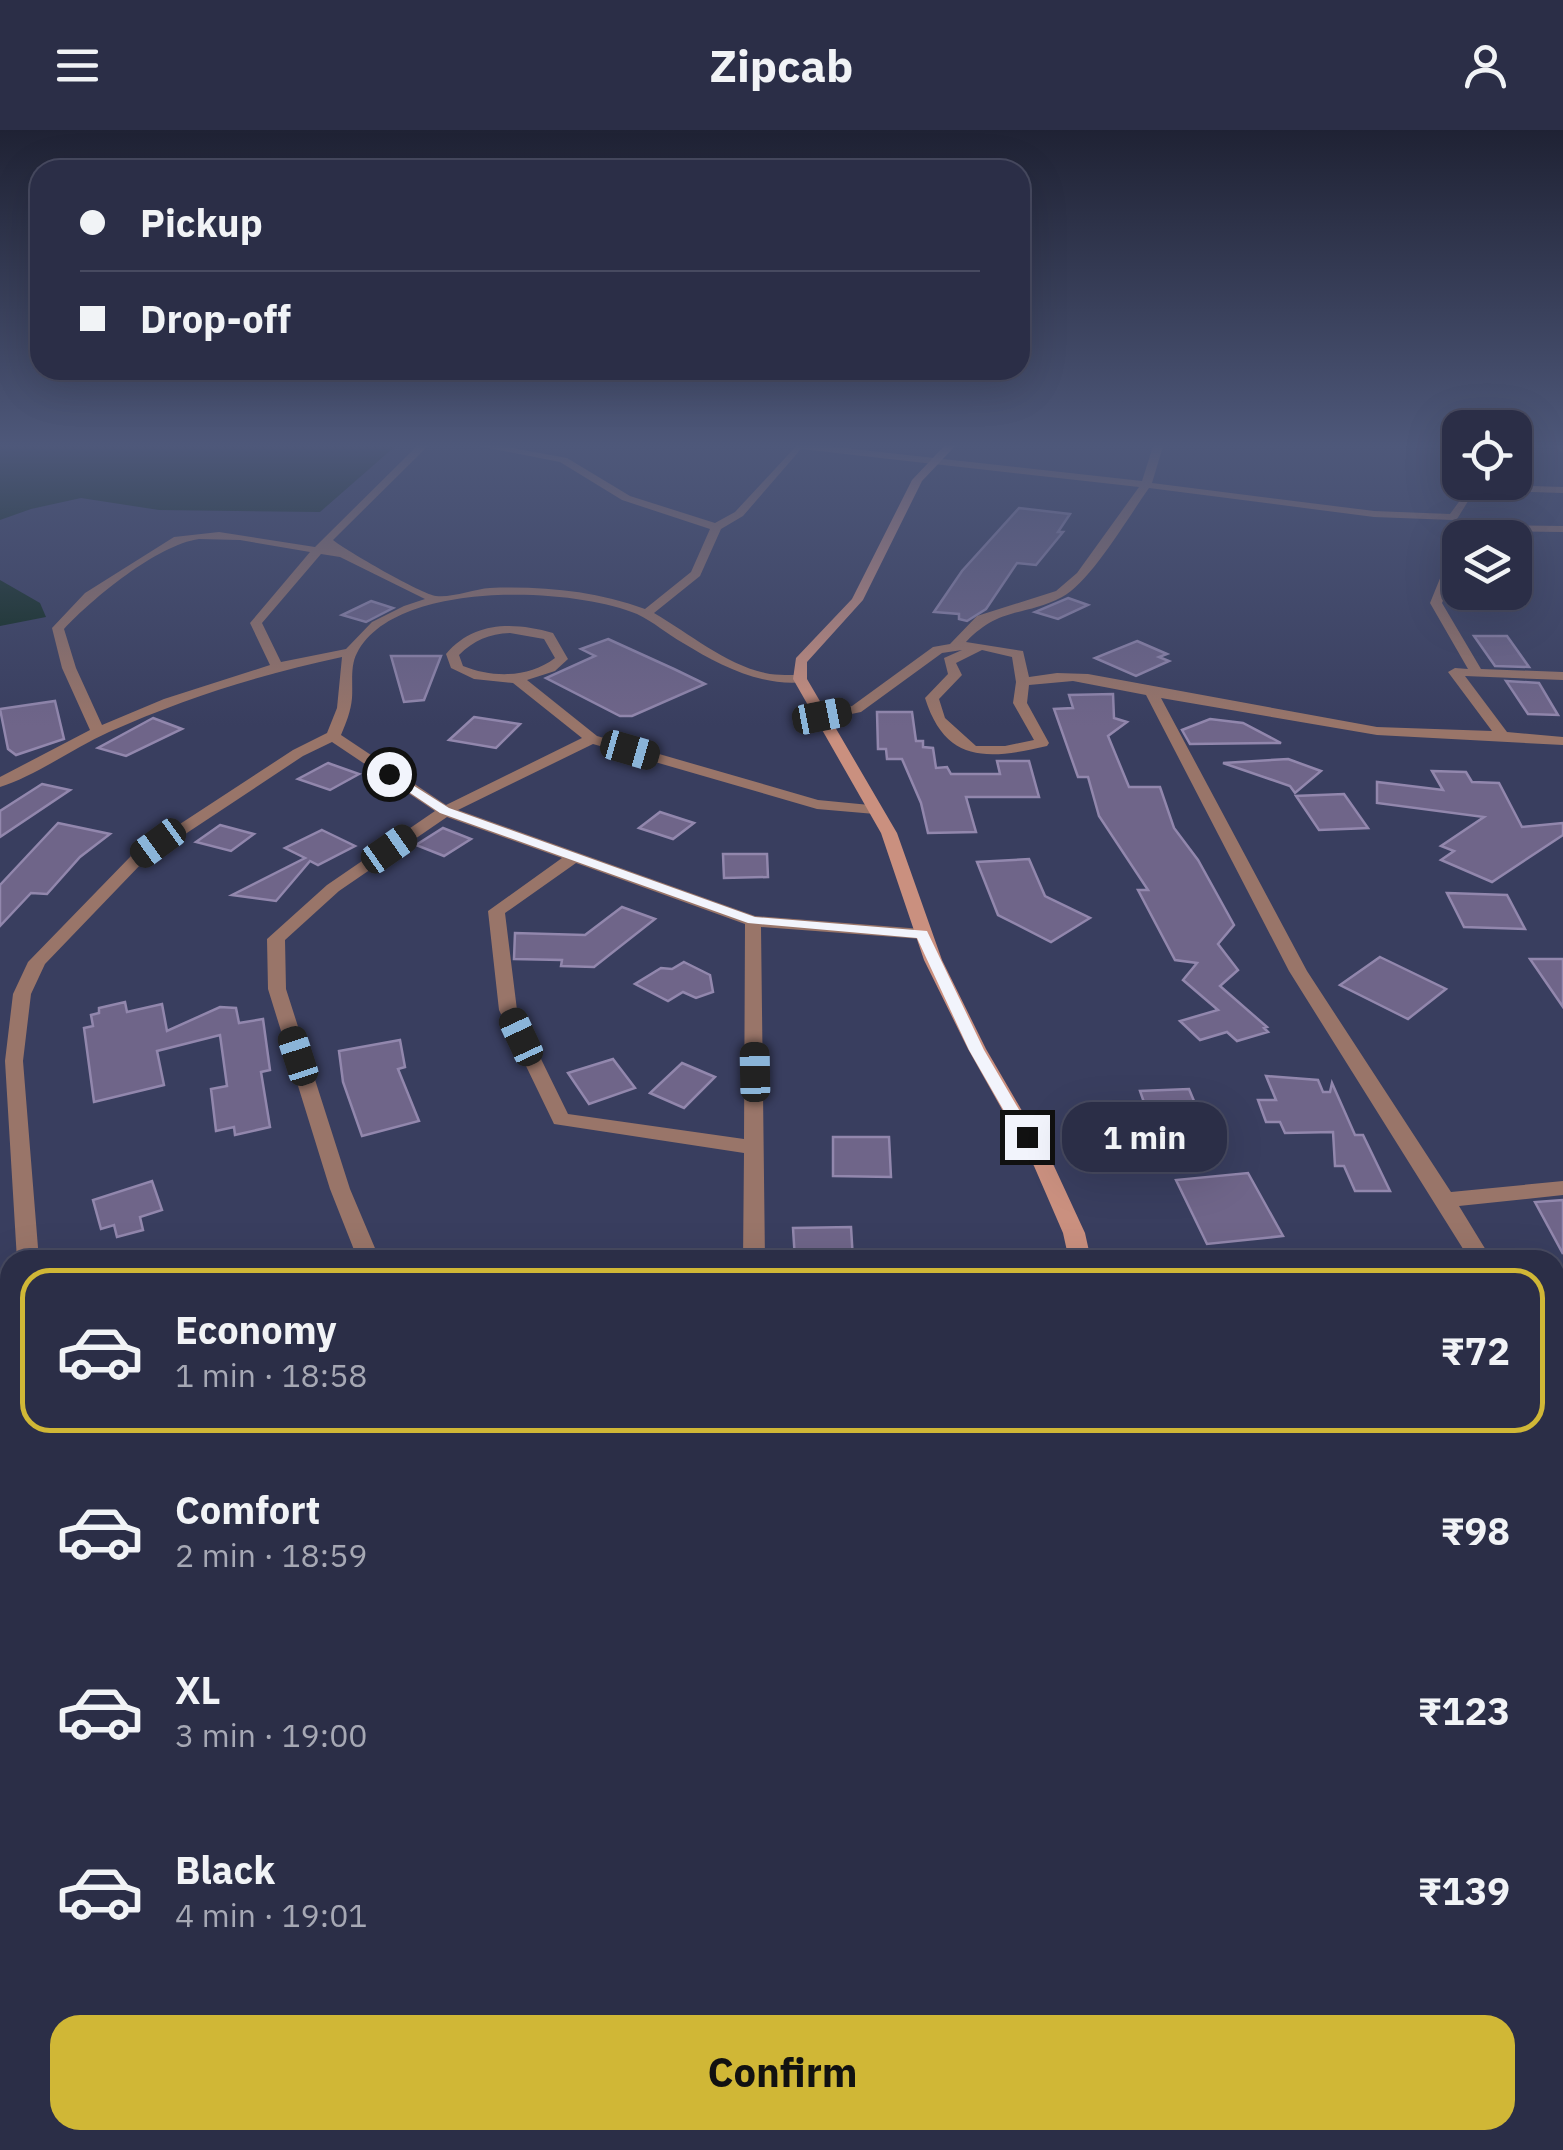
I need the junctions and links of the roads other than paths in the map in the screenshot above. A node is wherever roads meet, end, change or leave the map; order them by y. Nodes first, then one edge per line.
1 (187, 537) edge
2 (237, 537) edge
3 (330, 537) edge
4 (712, 537) edge
5 (888, 537) edge
6 (1109, 537) edge
7 (327, 540) junction
8 (318, 551) junction
9 (343, 554) junction
10 (1442, 588) edge
11 (436, 600) junction
12 (646, 614) junction
13 (956, 645) junction
14 (981, 646) junction
15 (349, 652) junction
16 (277, 666) junction
17 (1476, 671) junction
18 (1563, 676) edge
19 (516, 679) junction
20 (800, 679) junction
21 (1023, 682) junction
22 (1151, 692) junction
23 (822, 716) junction
24 (97, 730) junction
25 (333, 736) junction
26 (1502, 736) junction
27 (592, 739) junction
28 (1563, 741) edge
29 (0, 783) edge
30 (875, 809) junction
31 (445, 811) junction
32 (574, 857) junction
33 (753, 920) junction
34 (922, 934) junction
35 (756, 1148) junction
36 (1563, 1188) edge
37 (1445, 1200) junction
38 (27, 1250) edge
39 (365, 1250) edge
40 (754, 1250) edge
41 (1078, 1250) edge
42 (1475, 1250) edge

1 - 24 street
2 - 8 street
3 - 7 street
4 - 12 street
5 - 20 street
6 - 13 street
7 - 8 street
7 - 9 street
8 - 9 street
8 - 16 street
9 - 11 street
10 - 17 street
11 - 12 street
11 - 15 street
12 - 20 street
13 - 14 street
13 - 23 street
14 - 21 street
14 - 21 street
15 - 16 street
15 - 25 street
16 - 24 street
17 - 18 street
17 - 26 street
19 - 19 street
19 - 27 street
20 - 23 street
21 - 22 street
22 - 26 street
22 - 37 street
23 - 30 street
24 - 29 street
25 - 31 street
25 - 38 street
26 - 28 street
27 - 30 street
27 - 31 street
30 - 34 street
31 - 32 street
31 - 39 street
32 - 33 street
32 - 35 street
33 - 34 street
33 - 35 street
34 - 41 street
35 - 40 street
36 - 37 street
37 - 42 street

